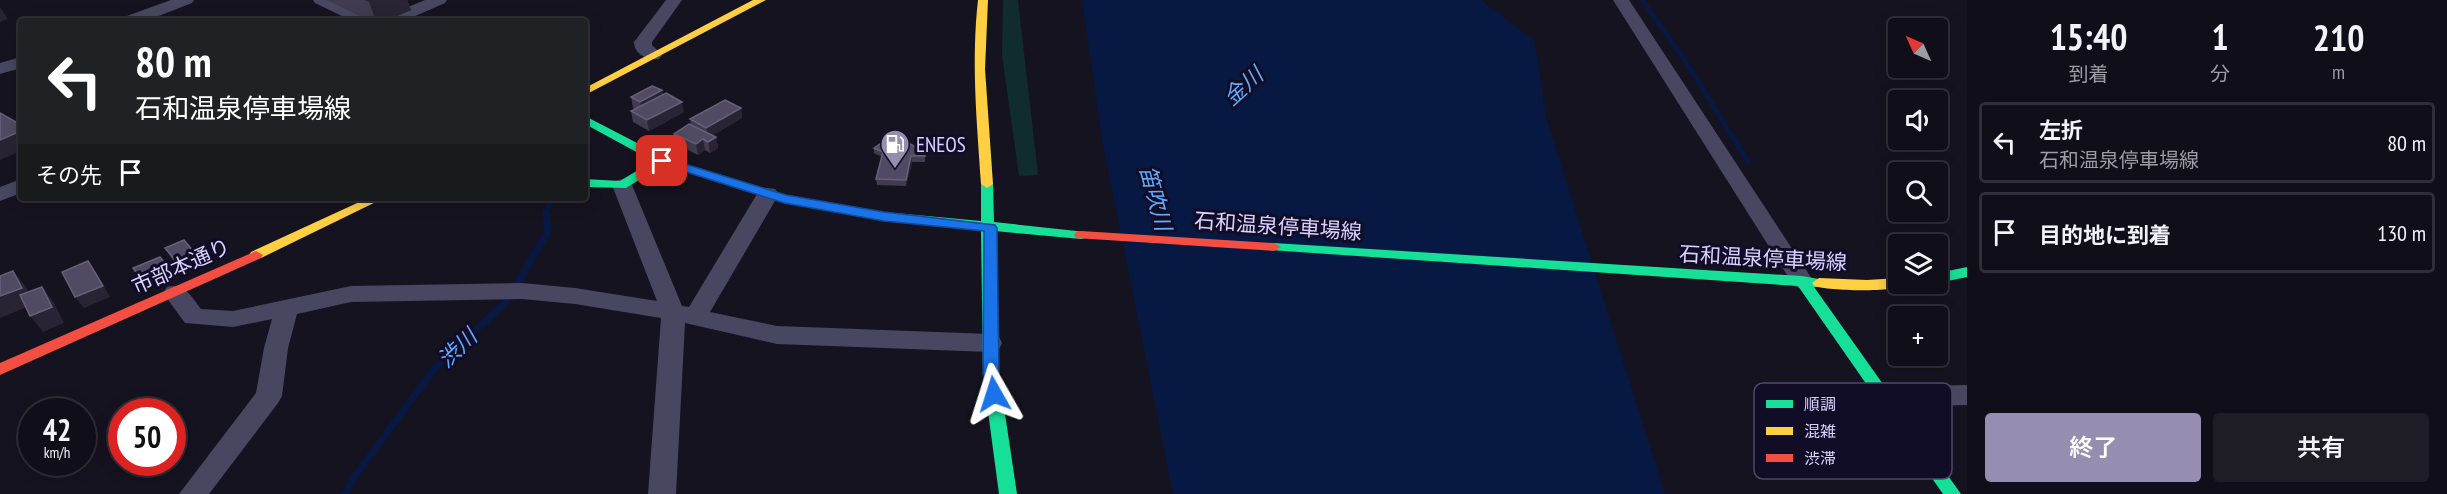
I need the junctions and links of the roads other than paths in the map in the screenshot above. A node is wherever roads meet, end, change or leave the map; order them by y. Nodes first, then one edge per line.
1 (186, 0) edge
2 (321, 0) edge
3 (439, 0) edge
4 (674, 0) edge
5 (761, 0) edge
6 (983, 0) edge
7 (1621, 0) edge
8 (138, 18) edge
9 (359, 18) edge
10 (397, 18) edge
11 (653, 55) junction
12 (18, 63) edge
13 (0, 69) edge
14 (588, 90) edge
15 (588, 121) edge
16 (662, 161) junction
17 (588, 183) edge
18 (622, 184) junction
19 (18, 187) edge
20 (768, 194) junction
21 (0, 195) edge
22 (372, 201) edge
23 (990, 228) junction
24 (1967, 272) edge
25 (1948, 276) edge
26 (1793, 281) junction
27 (1888, 284) edge
28 (175, 293) junction
29 (287, 307) junction
30 (684, 315) junction
31 (990, 343) junction
32 (0, 369) edge
33 (1876, 383) edge
34 (1967, 394) edge
35 (1952, 395) edge
36 (1942, 479) edge
37 (193, 494) edge
38 (662, 494) edge
39 (1008, 494) edge
40 (1952, 494) edge

1 - 8 street
2 - 9 street
3 - 10 street
4 - 11 street
5 - 11 main road
6 - 23 main road
7 - 26 street
11 - 14 main road
12 - 13 street
15 - 16 main road, 石和温泉停車場線
16 - 18 main road
16 - 20 main road, 石和温泉停車場線
17 - 18 main road
18 - 30 street
19 - 21 street
20 - 23 main road, 石和温泉停車場線
20 - 30 street
22 - 28 main road, 市部本通り
23 - 26 main road, 石和温泉停車場線
23 - 31 main road
24 - 25 main road
26 - 27 main road, 石和温泉停車場線
26 - 33 main road
28 - 29 street
28 - 32 main road, 市部本通り
29 - 30 street
29 - 37 street
30 - 31 street
30 - 38 street
31 - 39 main road
34 - 35 street
36 - 40 main road

